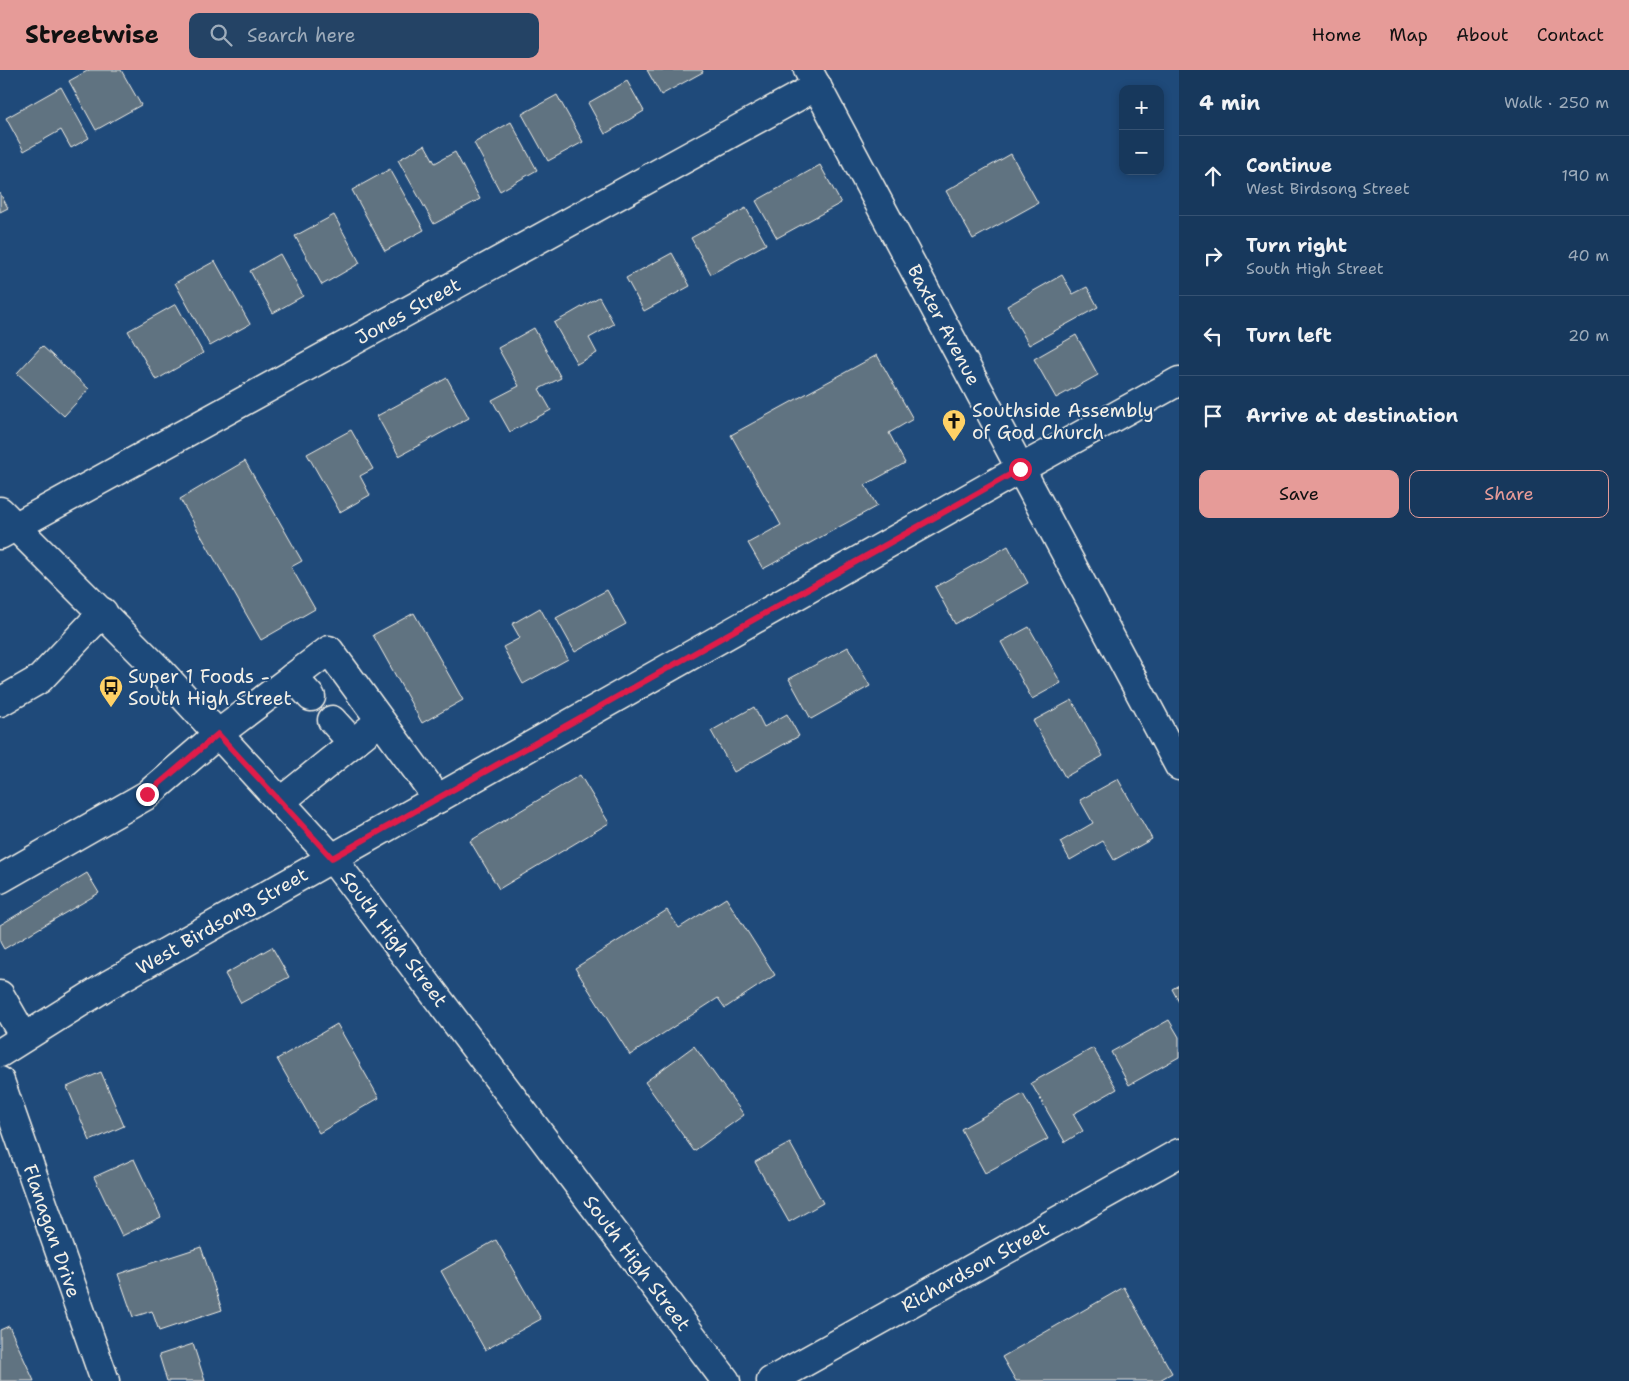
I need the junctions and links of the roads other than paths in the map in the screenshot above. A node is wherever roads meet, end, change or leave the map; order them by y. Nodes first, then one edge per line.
1 (813, 78) edge
2 (1179, 381) edge
3 (1020, 469) junction
4 (5, 524) edge
5 (103, 612) junction
6 (292, 677) junction
7 (311, 697) dead end
8 (0, 702) edge
9 (332, 720) dead end
10 (380, 721) junction
11 (218, 734) junction
12 (353, 743) junction
13 (1179, 766) edge
14 (438, 799) junction
15 (280, 802) junction
16 (332, 858) junction
17 (0, 879) edge
18 (0, 995) edge
19 (24, 1037) junction
20 (0, 1053) edge
21 (0, 1081) edge
22 (1179, 1153) edge
23 (105, 1381) edge
24 (726, 1381) edge
25 (772, 1381) edge

1 - 3 street, Baxter Avenue
1 - 4 street, Jones Street
2 - 3 street, West Birdsong Street
3 - 13 street, Baxter Avenue
3 - 14 street, West Birdsong Street
4 - 5 street, South High Street
5 - 8 street
5 - 11 street, South High Street
6 - 7 street
6 - 10 street
6 - 11 street
9 - 12 street
10 - 12 street
10 - 14 street
11 - 15 street, South High Street
11 - 17 street
12 - 15 street
14 - 16 street, West Birdsong Street
15 - 16 street, South High Street
16 - 19 street, West Birdsong Street
16 - 24 street, South High Street
18 - 19 street
19 - 20 street, West Birdsong Street
21 - 23 street, Flanagan Drive
22 - 25 street, Richardson Street

